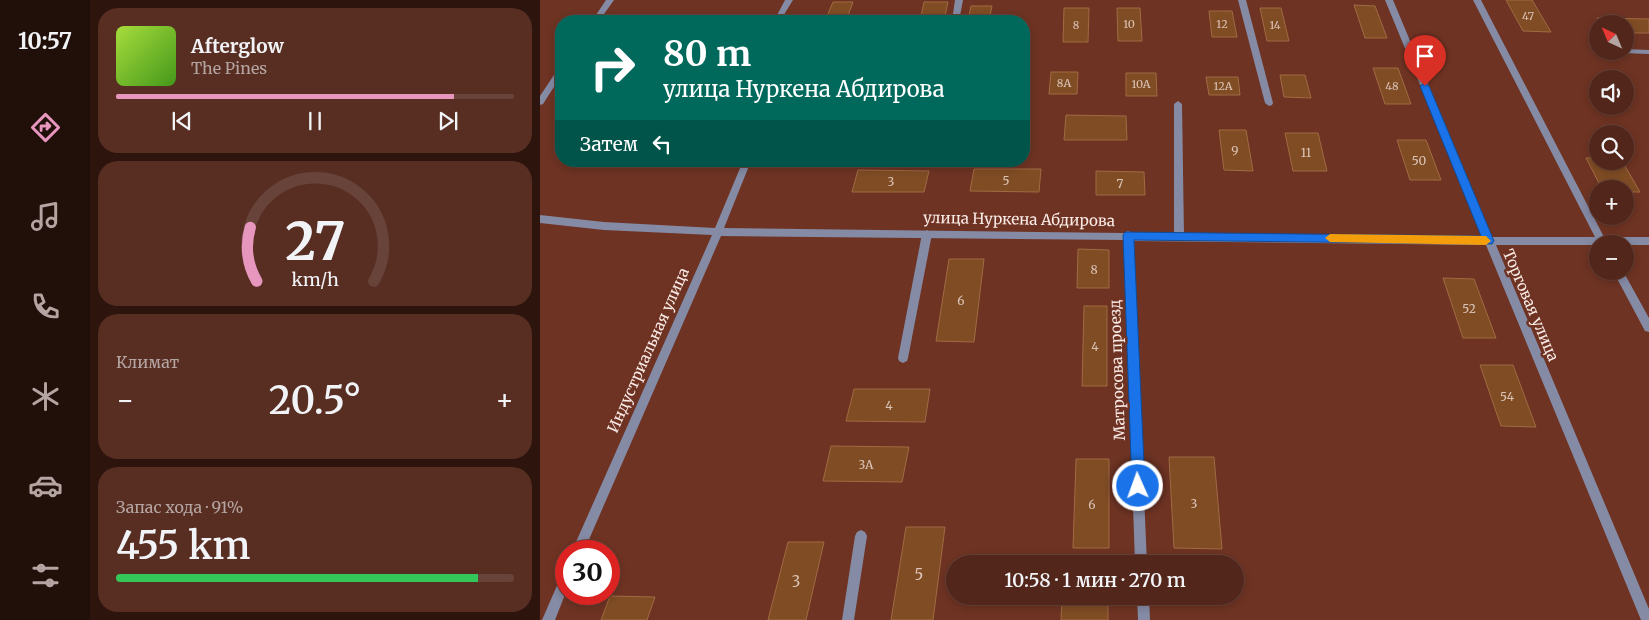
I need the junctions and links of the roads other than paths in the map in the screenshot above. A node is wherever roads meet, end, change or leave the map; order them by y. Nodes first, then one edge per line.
1 (610, 0) edge
2 (789, 0) edge
3 (959, 0) edge
4 (1242, 0) edge
5 (1389, 0) edge
6 (1477, 0) edge
7 (599, 15) edge
8 (780, 15) edge
9 (956, 15) edge
10 (1634, 51) edge
11 (1649, 52) edge
12 (555, 80) edge
13 (540, 102) edge
14 (1269, 102) dead end
15 (1178, 104) dead end
16 (745, 167) edge
17 (540, 219) edge
18 (718, 232) junction
19 (927, 234) junction
20 (1128, 235) junction
21 (1598, 235) edge
22 (1179, 236) junction
23 (1488, 241) junction
24 (1634, 241) edge
25 (1649, 241) edge
26 (1589, 242) edge
27 (1623, 280) edge
28 (1649, 328) edge
29 (903, 358) dead end
30 (861, 536) dead end
31 (583, 540) edge
32 (1141, 555) edge
33 (555, 604) edge
34 (1143, 605) edge
35 (548, 620) edge
36 (848, 620) edge
37 (1144, 620) edge
38 (1647, 620) edge

1 - 7 street
2 - 8 street
3 - 9 street
4 - 14 street
5 - 23 street, Торговая улица
6 - 21 street
10 - 11 street
12 - 13 street
15 - 22 street
16 - 18 street, Индустриальная улица
17 - 18 street, улица Нуркена Абдирова
18 - 19 street, улица Нуркена Абдирова
18 - 31 street, Индустриальная улица
19 - 20 street, улица Нуркена Абдирова
19 - 29 street
20 - 22 street, улица Нуркена Абдирова
20 - 32 street, Матросова проезд
22 - 23 street, улица Нуркена Абдирова
23 - 26 street, улица Нуркена Абдирова
23 - 38 street, Торговая улица
24 - 25 street, улица Нуркена Абдирова
27 - 28 street
30 - 36 street
33 - 35 street
34 - 37 street

